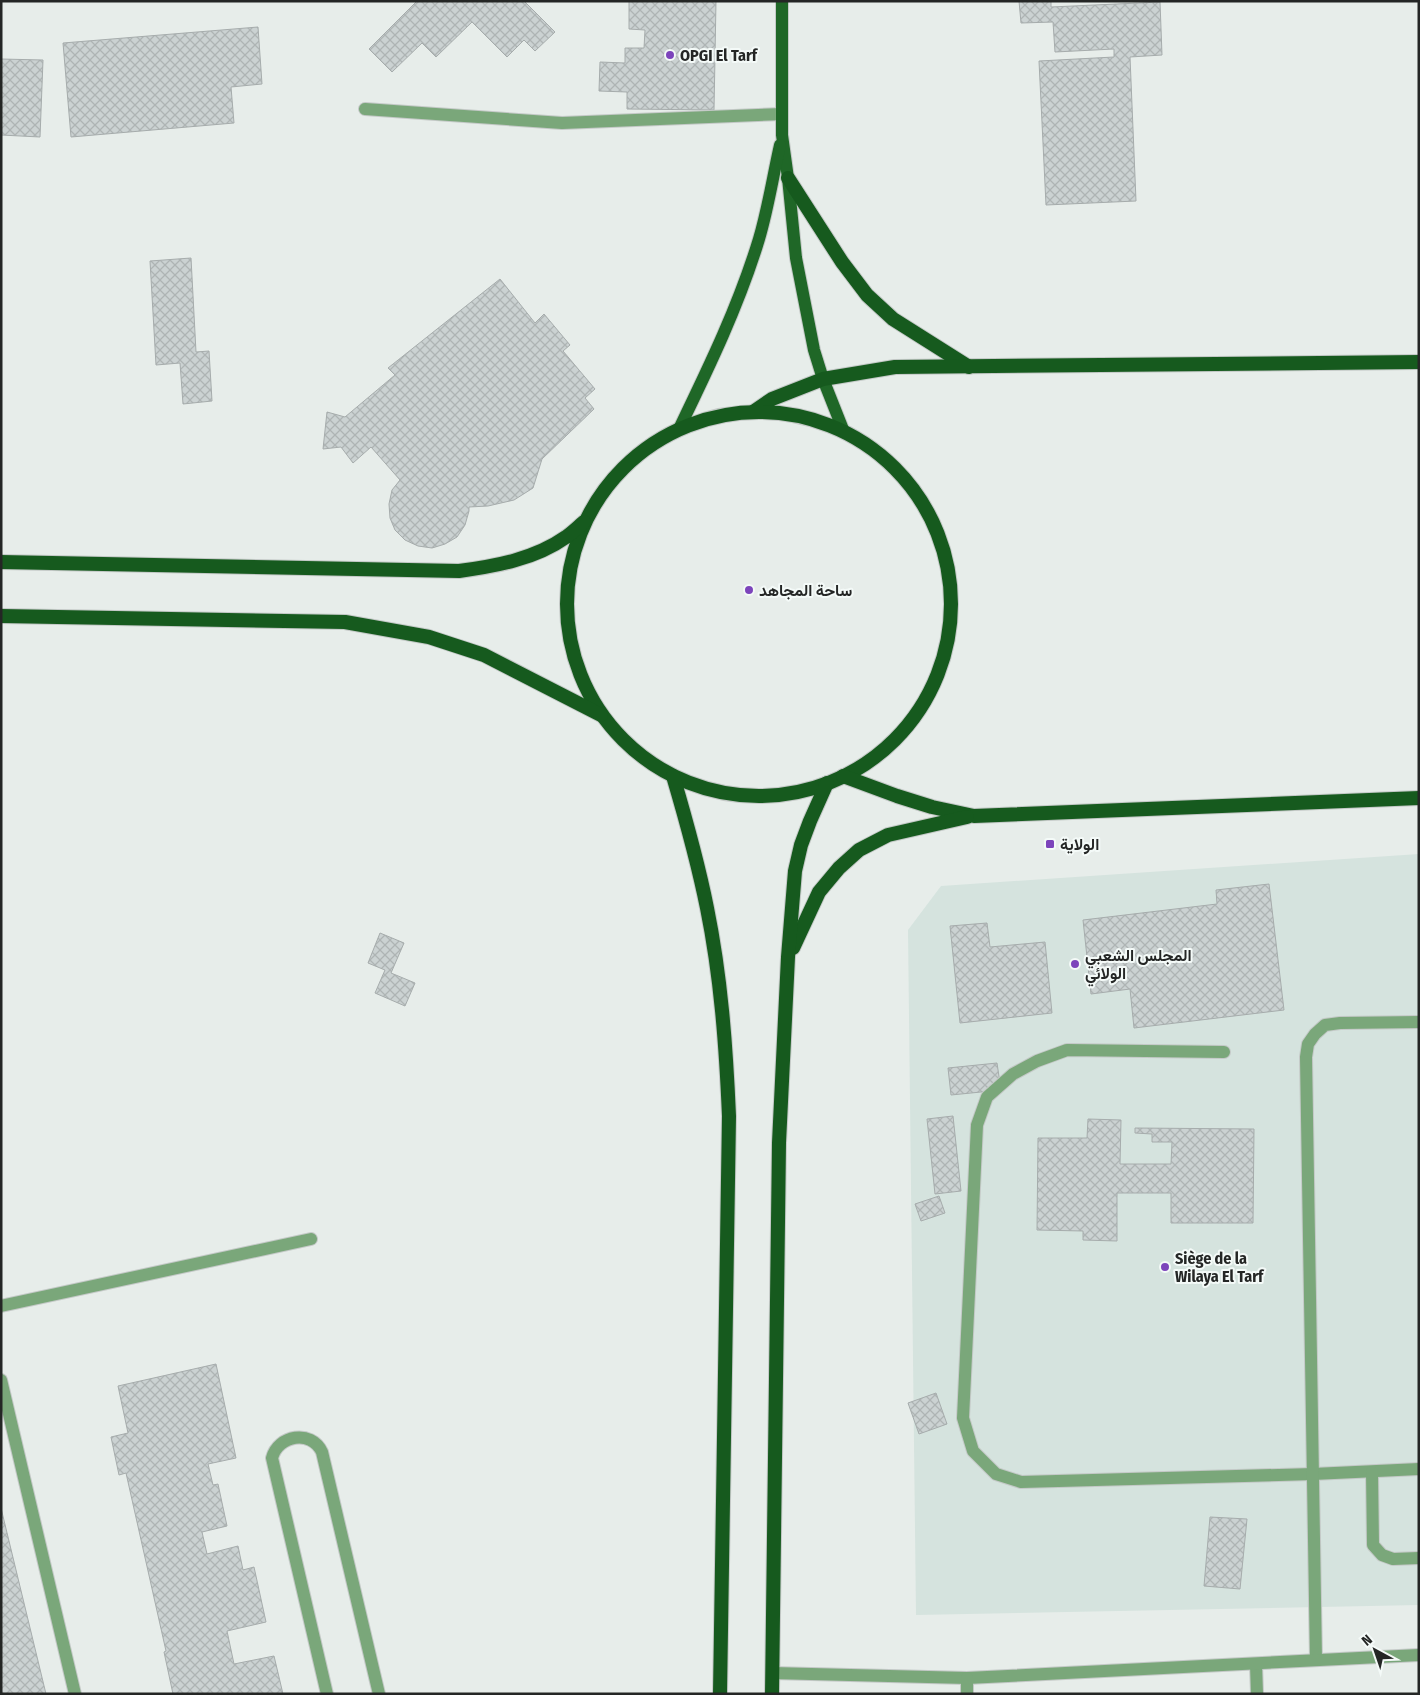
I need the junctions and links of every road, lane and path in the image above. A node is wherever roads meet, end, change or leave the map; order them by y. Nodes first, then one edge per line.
1 (782, 1) edge
2 (366, 109) dead end
3 (782, 114) junction
4 (782, 135) junction
5 (788, 178) junction
6 (1419, 362) edge
7 (970, 368) junction
8 (823, 379) junction
9 (753, 412) junction
10 (679, 429) junction
11 (844, 432) junction
12 (586, 520) junction
13 (1, 562) edge
14 (1, 616) edge
15 (602, 715) junction
16 (673, 776) junction
17 (843, 776) junction
18 (827, 783) junction
19 (1419, 798) edge
20 (974, 816) junction
21 (788, 957) junction
22 (1419, 1022) edge
23 (1224, 1052) dead end
24 (311, 1238) dead end
25 (1, 1306) edge
26 (1, 1380) edge
27 (1419, 1469) edge
28 (1372, 1472) junction
29 (1313, 1474) junction
30 (1419, 1558) edge
31 (1419, 1656) edge
32 (1316, 1660) junction
33 (1256, 1664) junction
34 (772, 1673) junction
35 (967, 1678) junction
36 (75, 1694) edge
37 (327, 1694) edge
38 (379, 1694) edge
39 (720, 1694) edge
40 (772, 1694) edge
41 (967, 1694) edge
42 (1257, 1694) edge

1 - 3 main road
2 - 3 street
3 - 4 main road
4 - 5 main road
4 - 10 main road
5 - 7 highway
5 - 8 main road
6 - 7 highway
7 - 8 highway
8 - 9 highway
8 - 11 main road
9 - 10 highway
9 - 11 highway
10 - 12 highway
11 - 17 highway
12 - 13 highway
12 - 15 highway
14 - 15 highway
15 - 16 highway
16 - 18 highway
16 - 39 highway
17 - 18 highway
17 - 20 highway
18 - 21 highway
19 - 20 highway
20 - 21 highway
21 - 34 highway
22 - 29 street
23 - 29 street
24 - 25 street
26 - 36 street
27 - 28 street
28 - 29 street
28 - 30 street
29 - 32 street
31 - 32 street
32 - 33 street
33 - 35 street
33 - 42 street
34 - 35 street
34 - 40 highway
35 - 41 street
37 - 38 street

